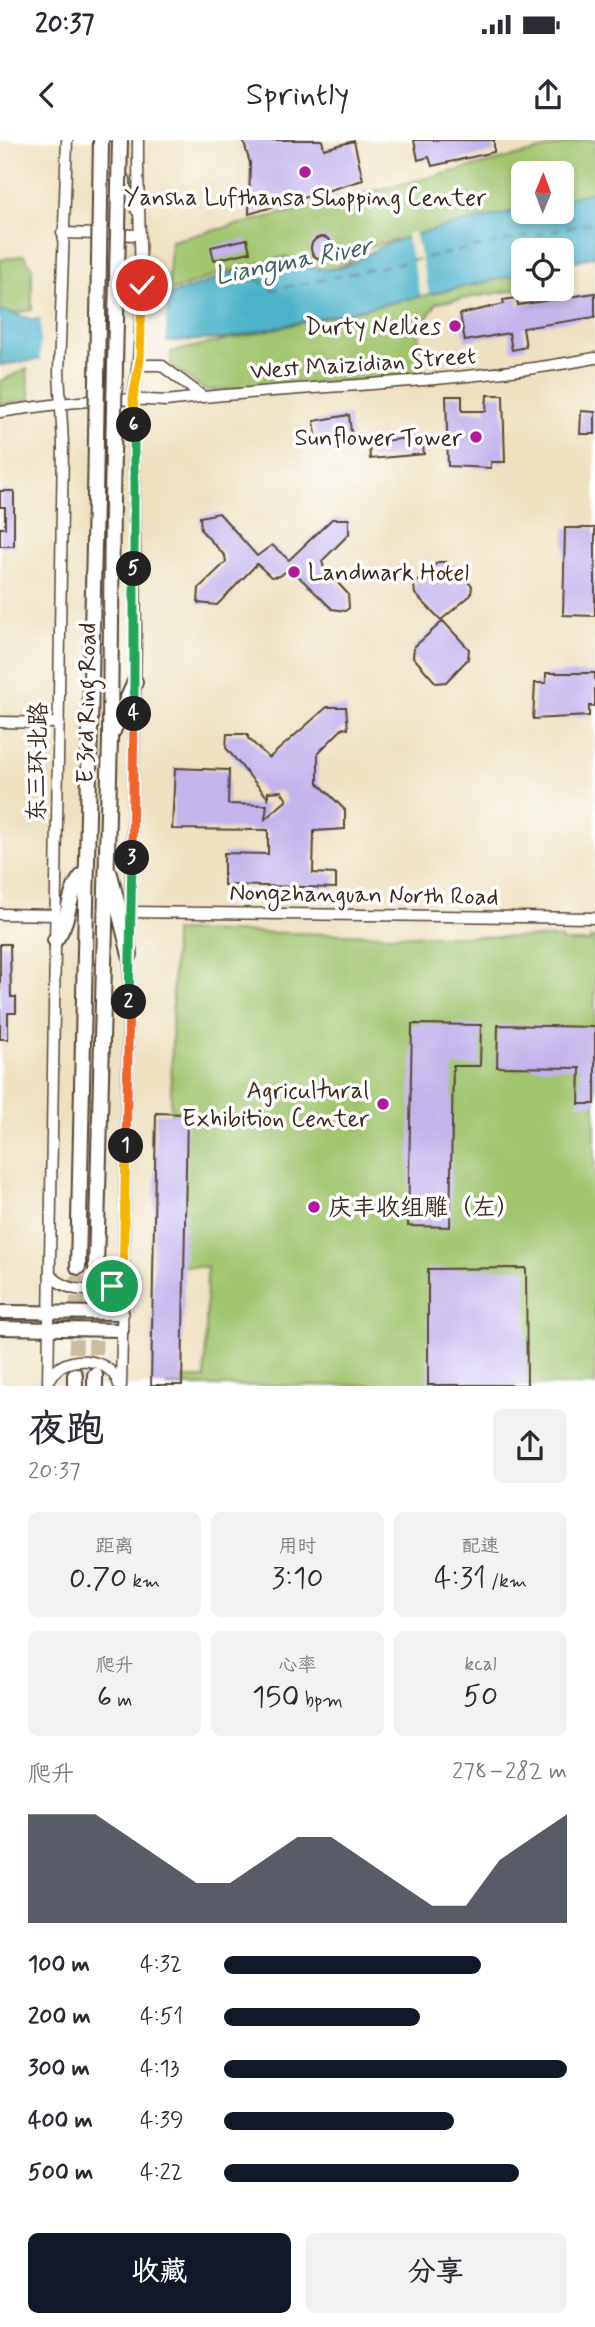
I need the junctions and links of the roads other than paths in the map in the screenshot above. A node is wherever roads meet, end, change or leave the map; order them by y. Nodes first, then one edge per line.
1 (67, 140) edge
2 (102, 140) edge
3 (120, 140) edge
4 (125, 140) edge
5 (138, 140) edge
6 (138, 211) junction
7 (62, 233) junction
8 (137, 235) junction
9 (595, 358) edge
10 (140, 362) junction
11 (202, 396) junction
12 (133, 398) junction
13 (60, 403) junction
14 (0, 412) edge
15 (135, 682) junction
16 (0, 722) edge
17 (59, 723) junction
18 (110, 738) junction
19 (105, 855) junction
20 (86, 872) junction
21 (132, 912) junction
22 (0, 914) edge
23 (56, 915) junction
24 (595, 918) edge
25 (55, 940) junction
26 (130, 955) junction
27 (78, 1267) tunnel mouth
28 (96, 1267) tunnel mouth
29 (50, 1275) junction
30 (123, 1276) junction
31 (0, 1312) edge
32 (50, 1312) junction
33 (122, 1313) junction
34 (0, 1328) edge
35 (49, 1328) junction
36 (122, 1329) junction
37 (49, 1385) edge
38 (120, 1385) edge

1 - 7 street, 东三环北路
2 - 20 highway, E 3rd Ring Road, bridge
3 - 18 highway, E 3rd Ring Road, bridge
4 - 6 street
5 - 6 street
6 - 8 street
7 - 8 street
7 - 13 street, 东三环北路
8 - 10 street
9 - 11 street, West Maizidian Street
10 - 11 street
10 - 12 street
11 - 12 street, West Maizidian Street
12 - 13 street, West Maizidian Street
12 - 15 street
13 - 14 street, West Maizidian Street
13 - 17 street, 东三环北路
15 - 18 highway
15 - 21 street
16 - 17 street
17 - 23 street, 东三环北路
18 - 19 highway, E 3rd Ring Road
19 - 26 highway
19 - 28 highway, E 3rd Ring Road
20 - 25 highway
20 - 27 highway, E 3rd Ring Road
21 - 24 street, Nongzhanguan North Road
21 - 26 street
22 - 23 street
23 - 25 street, 东三环北路
25 - 29 street, 东三环北路
26 - 30 street
29 - 30 street
29 - 32 street, 东三环北路
30 - 33 street
31 - 32 main road
32 - 33 main road
32 - 35 street, 东三环北路
33 - 36 street
34 - 35 main road
35 - 36 main road
35 - 37 street, 东三环北路
36 - 38 street
37 - 38 street

